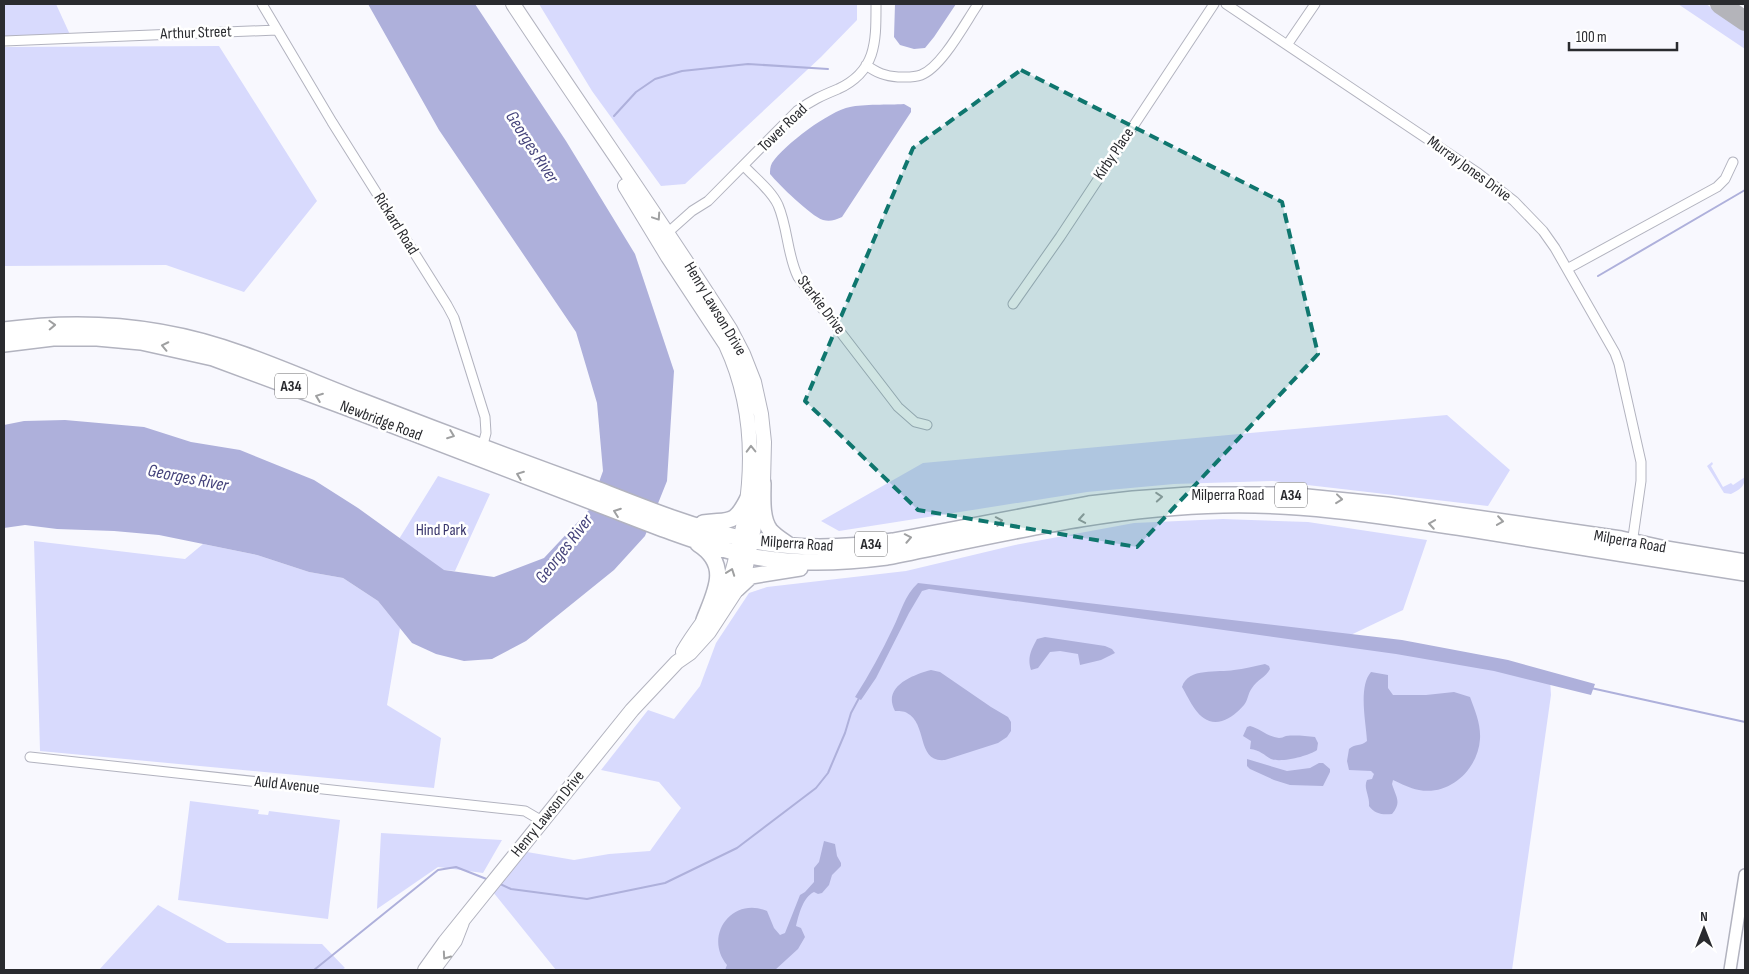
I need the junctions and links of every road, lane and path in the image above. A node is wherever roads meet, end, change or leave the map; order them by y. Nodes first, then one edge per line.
1 (262, 4) edge
2 (513, 4) edge
3 (876, 4) edge
4 (978, 4) edge
5 (1214, 4) edge
6 (1226, 4) edge
7 (1315, 4) edge
8 (277, 30) junction
9 (4, 41) edge
10 (1287, 45) junction
11 (866, 65) junction
12 (1733, 162) dead end
13 (744, 166) junction
14 (662, 237) junction
15 (1567, 269) junction
16 (1013, 304) dead end
17 (4, 330) edge
18 (4, 344) edge
19 (927, 425) dead end
20 (481, 453) junction
21 (763, 483) junction
22 (748, 498) junction
23 (690, 531) junction
24 (790, 546) junction
25 (744, 547) junction
26 (1631, 548) junction
27 (846, 562) junction
28 (1745, 562) edge
29 (1745, 573) edge
30 (737, 589) junction
31 (704, 620) junction
32 (677, 662) junction
33 (30, 757) dead end
34 (542, 821) junction
35 (1745, 875) edge
36 (470, 910) junction
37 (425, 970) edge
38 (436, 970) edge
39 (1730, 970) edge

1 - 8 street, Rickard Road
2 - 14 main road, Henry Lawson Drive
3 - 11 street, Tower Road
4 - 11 street
5 - 16 street, Kirby Place
6 - 10 street, Murray Jones Drive
7 - 10 street
8 - 9 street, Arthur Street
8 - 20 street, Rickard Road
10 - 15 street, Murray Jones Drive
11 - 13 street, Tower Road
12 - 15 street
13 - 14 street, Tower Road
13 - 19 street, Starkie Drive
14 - 21 main road, Henry Lawson Drive
22 -> 14 main road, Henry Lawson Drive
15 - 26 street, Murray Jones Drive
17 -> 20 highway, Newbridge Road / A34
20 -> 18 highway, Newbridge Road / A34
20 - 23 highway, Newbridge Road / A34
21 - 24 highway
21 - 25 main road, Henry Lawson Drive
22 - 23 highway
22 - 25 main road, Henry Lawson Drive
23 - 25 highway, Newbridge Road / A34
23 - 31 highway
24 - 25 highway, Milperra Road / A34
24 -> 26 highway, Milperra Road / A34
25 - 27 highway, Milperra Road / A34
25 - 30 main road, Henry Lawson Drive
31 -> 25 main road, Henry Lawson Drive
26 -> 27 highway, Milperra Road / A34
26 - 28 highway, Milperra Road / A34
26 - 29 highway, Milperra Road / A34
27 - 30 highway
30 - 32 main road, Henry Lawson Drive
31 - 32 main road, Henry Lawson Drive
32 - 34 main road, Henry Lawson Drive
33 - 34 street, Auld Avenue
34 - 36 main road, Henry Lawson Drive
35 - 39 main road
36 - 37 main road, Henry Lawson Drive
36 -> 38 street

